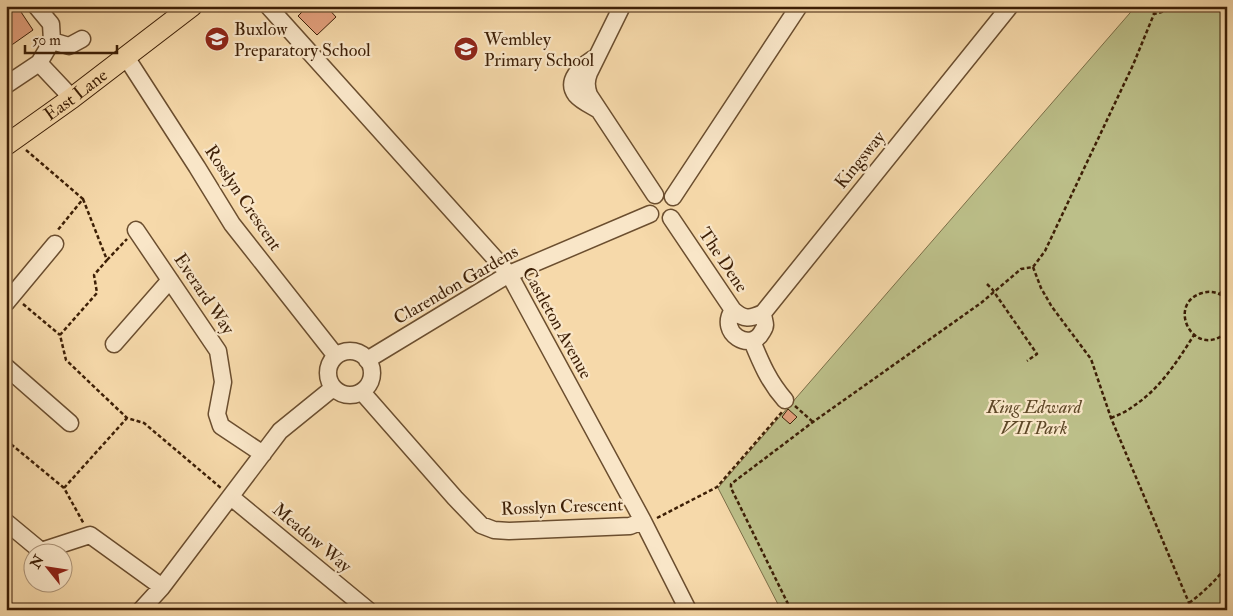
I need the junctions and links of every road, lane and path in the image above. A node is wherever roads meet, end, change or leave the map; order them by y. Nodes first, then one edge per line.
1 (36, 6) edge
2 (192, 6) edge
3 (268, 6) edge
4 (622, 6) edge
5 (799, 6) edge
6 (1010, 6) edge
7 (1152, 6) edge
8 (1195, 6) edge
9 (1209, 6) edge
10 (1227, 12) edge
11 (1154, 14) junction
12 (82, 39) dead end
13 (52, 41) junction
14 (126, 57) junction
15 (39, 63) junction
16 (6, 85) edge
17 (72, 98) junction
18 (10, 142) edge
19 (655, 195) junction
20 (673, 197) junction
21 (83, 198) junction
22 (650, 214) junction
23 (671, 218) junction
24 (136, 230) joint
25 (54, 244) joint
26 (107, 260) junction
27 (1033, 267) junction
28 (509, 274) junction
29 (170, 280) junction
30 (987, 284) dead end
31 (1227, 284) edge
32 (994, 292) junction
33 (1220, 294) junction
34 (10, 299) edge
35 (1227, 299) edge
36 (733, 310) junction
37 (763, 313) junction
38 (1227, 332) edge
39 (60, 335) junction
40 (1194, 335) junction
41 (752, 341) junction
42 (114, 344) dead end
43 (336, 356) junction
44 (368, 360) junction
45 (1027, 361) dead end
46 (6, 367) edge
47 (333, 388) junction
48 (362, 392) junction
49 (788, 401) junction
50 (127, 418) junction
51 (1111, 418) junction
52 (813, 422) junction
53 (70, 423) dead end
54 (6, 440) edge
55 (263, 454) junction
56 (64, 488) junction
57 (231, 497) junction
58 (6, 522) edge
59 (643, 523) junction
60 (90, 535) junction
61 (1227, 566) edge
62 (162, 587) junction
63 (1190, 603) junction
64 (141, 610) edge
65 (368, 610) edge
66 (688, 610) edge
67 (791, 610) edge
68 (1192, 610) edge

1 - 13 street
2 - 14 main road, East Lane
3 - 28 street, Castleton Avenue
4 - 19 street
5 - 20 street
6 - 37 street, Kingsway
7 - 11 path
8 - 11 path
9 - 10 path
11 - 27 path
12 - 13 street
13 - 15 street
14 - 17 main road, East Lane
14 - 43 street, Rosslyn Crescent
15 - 16 street
15 - 17 street
17 - 18 main road, East Lane
18 - 21 path
19 - 20 street
19 - 22 street
20 - 23 street
21 - 25 path
21 - 26 path
22 - 23 street
22 - 28 street, Clarendon Gardens
23 - 36 street, The Dene
24 - 26 path
24 - 29 street, Everard Way
25 - 34 street
26 - 39 path
27 - 32 path
27 - 51 path
28 - 44 street, Clarendon Gardens
28 - 59 street, Castleton Avenue
29 - 42 street
29 - 55 street, Everard Way
30 - 32 path
31 - 33 path
32 - 45 path
32 - 52 path
33 - 35 path
33 - 40 path
34 - 39 path
36 - 37 street
36 - 41 street, The Dene
37 - 41 street
38 - 40 path
39 - 50 path
40 - 51 path
41 - 49 street
43 - 44 street
43 - 47 street
44 - 48 street
46 - 53 street
47 - 48 street
47 - 55 street
48 - 59 street, Rosslyn Crescent
49 - 52 path
49 - 59 path
50 - 56 path
50 - 57 path
51 - 63 path
52 - 67 path
54 - 56 path
55 - 57 street
56 - 60 path
57 - 62 street
57 - 65 street, Meadow Way
58 - 60 street
59 - 66 street, Castleton Avenue
60 - 62 street
61 - 63 path
62 - 64 street
63 - 68 path

